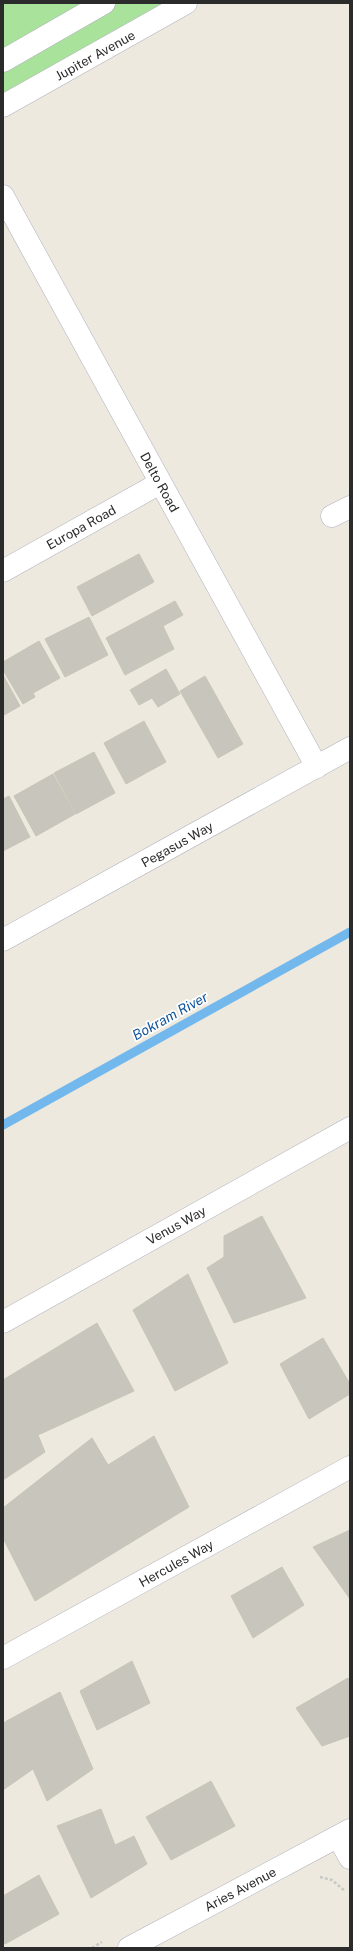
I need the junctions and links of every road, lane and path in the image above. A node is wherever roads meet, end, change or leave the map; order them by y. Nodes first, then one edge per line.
1 (104, 3) edge
2 (186, 3) edge
3 (3, 61) edge
4 (3, 106) edge
5 (3, 196) edge
6 (8, 221) edge
7 (160, 483) junction
8 (3, 571) edge
9 (350, 748) edge
10 (317, 767) junction
11 (3, 940) edge
12 (350, 1128) edge
13 (3, 1322) edge
14 (350, 1467) edge
15 (3, 1658) edge
16 (344, 1833) edge
17 (350, 1858) edge
18 (129, 1948) edge

1 - 3 street
2 - 4 street, Jupiter Avenue
5 - 6 street, Delto Road
6 - 7 street, Delto Road
7 - 8 street, Europa Road
7 - 10 street, Delto Road
9 - 10 street, Pegasus Way
10 - 11 street, Pegasus Way
12 - 13 street, Venus Way
14 - 15 street, Hercules Way
16 - 17 street
16 - 18 street, Aries Avenue

